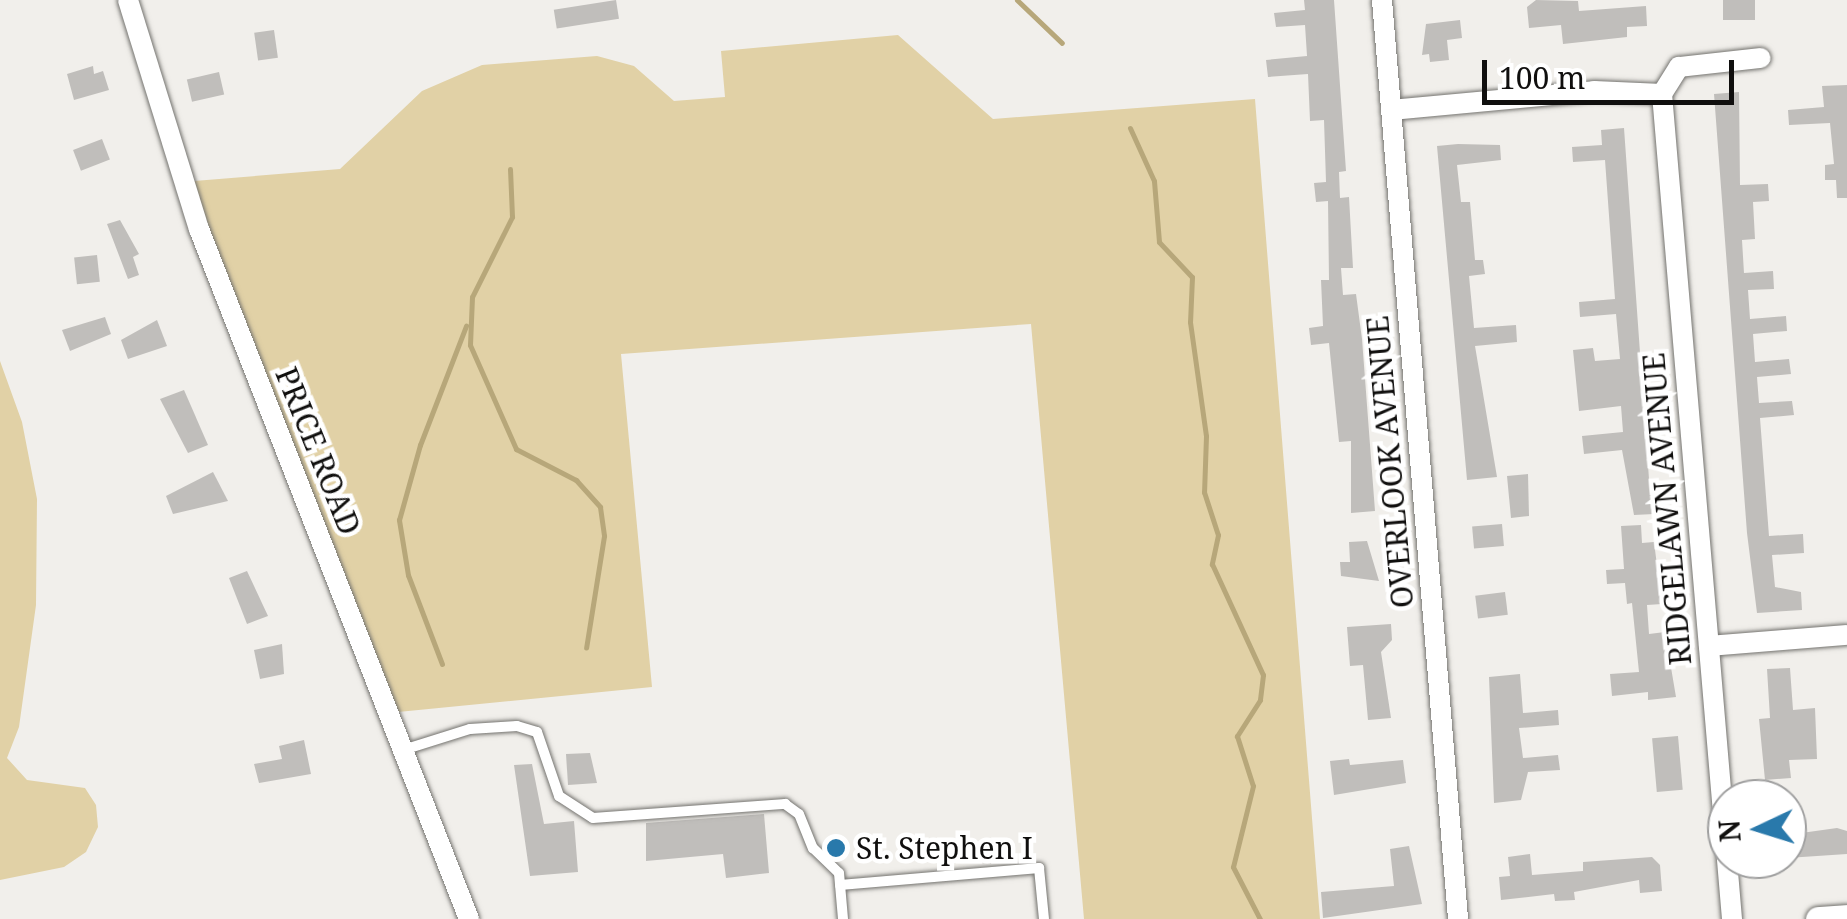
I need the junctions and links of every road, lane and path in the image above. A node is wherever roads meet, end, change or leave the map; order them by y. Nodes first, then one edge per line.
1 (128, 0) edge
2 (1382, 0) edge
3 (1761, 58) dead end
4 (1662, 94) junction
5 (1390, 110) junction
6 (1847, 635) edge
7 (1708, 646) junction
8 (402, 750) junction
9 (840, 885) junction
10 (1847, 917) edge
11 (469, 919) edge
12 (842, 919) edge
13 (1044, 919) edge
14 (1458, 919) edge
15 (1732, 919) edge
16 (1818, 919) edge

1 - 8 street, PRICE ROAD
2 - 5 street, OVERLOOK AVENUE
3 - 4 street
4 - 5 street
4 - 7 street, RIDGELAWN AVENUE
5 - 14 street, OVERLOOK AVENUE
6 - 7 street
7 - 15 street, RIDGELAWN AVENUE
8 - 9 lane
8 - 11 street, PRICE ROAD
9 - 12 lane
9 - 13 lane
10 - 16 street

